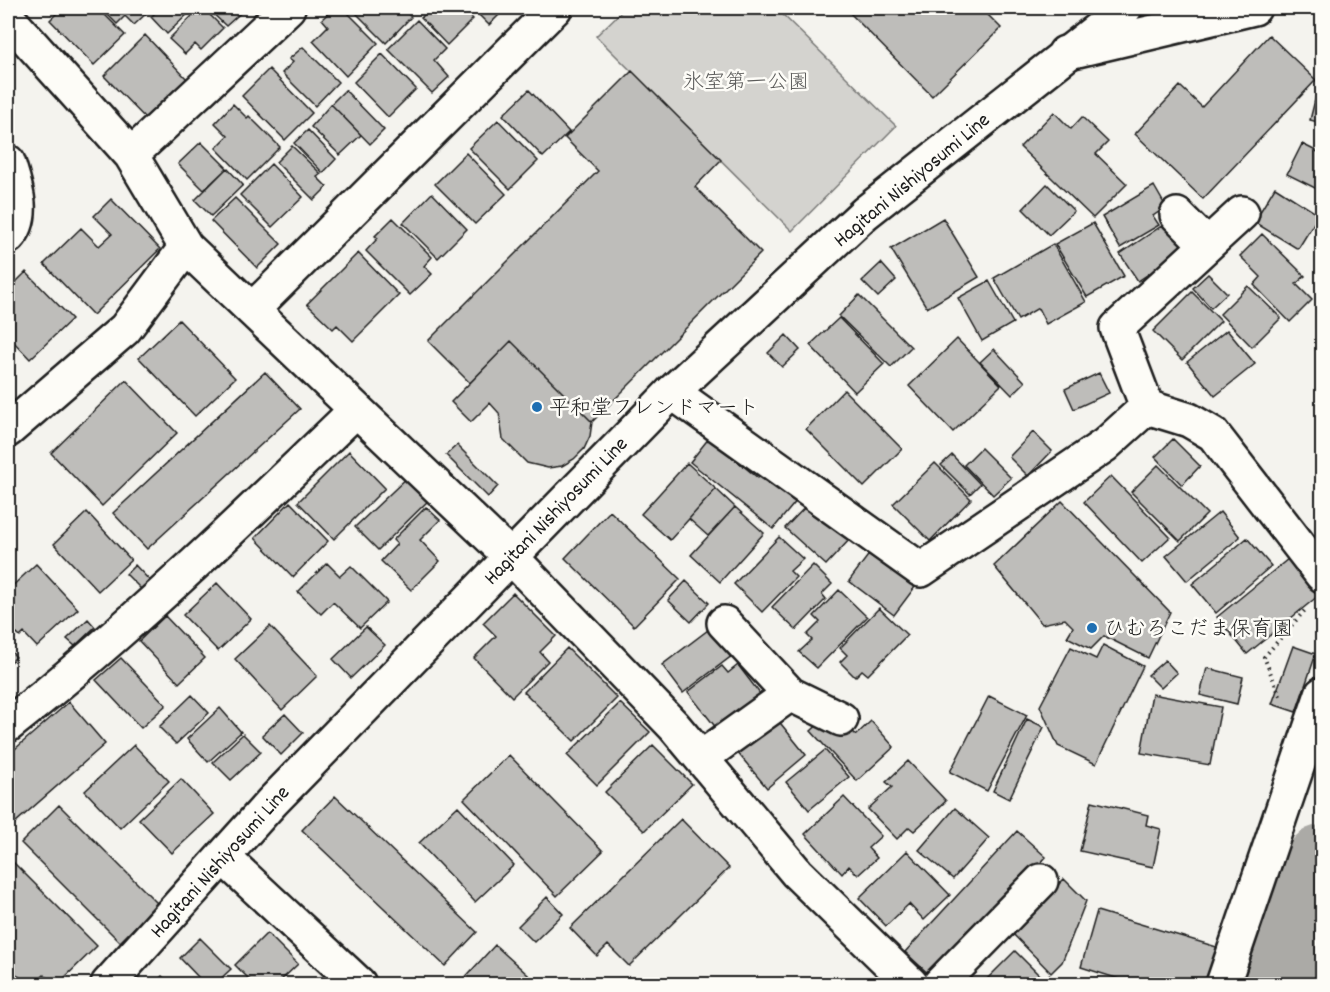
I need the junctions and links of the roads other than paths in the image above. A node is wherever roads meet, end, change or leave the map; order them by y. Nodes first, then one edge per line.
1 (14, 8) edge
2 (288, 8) edge
3 (555, 8) edge
4 (1125, 8) edge
5 (1254, 8) edge
6 (8, 16) edge
7 (1065, 53) junction
8 (132, 155) junction
9 (8, 162) edge
10 (1242, 213) dead end
11 (1177, 215) dead end
12 (8, 237) edge
13 (1207, 245) junction
14 (186, 247) junction
15 (252, 310) junction
16 (672, 392) junction
17 (1147, 407) junction
18 (356, 410) junction
19 (8, 430) edge
20 (510, 556) junction
21 (1323, 575) edge
22 (724, 623) dead end
23 (790, 694) junction
24 (1323, 694) edge
25 (841, 719) dead end
26 (8, 725) edge
27 (701, 758) junction
28 (223, 857) junction
29 (1041, 881) dead end
30 (108, 984) edge
31 (360, 984) edge
32 (911, 984) edge
33 (940, 984) edge
34 (1223, 984) edge

1 - 6 street
2 - 8 street
3 - 15 street
4 - 7 street, Hagitani Nishiyosumi Line
5 - 7 street
6 - 8 street
7 - 16 street, Hagitani Nishiyosumi Line
8 - 14 street
9 - 12 street
10 - 13 street
11 - 13 street
13 - 17 street
14 - 15 street
14 - 19 street
15 - 18 street
16 - 17 street
16 - 20 street, Hagitani Nishiyosumi Line
17 - 21 street
18 - 20 street
18 - 26 street
20 - 27 street
20 - 28 street, Hagitani Nishiyosumi Line
22 - 23 street
23 - 25 street
23 - 27 street
24 - 34 street
27 - 32 street
28 - 30 street, Hagitani Nishiyosumi Line
28 - 31 street
29 - 33 street

